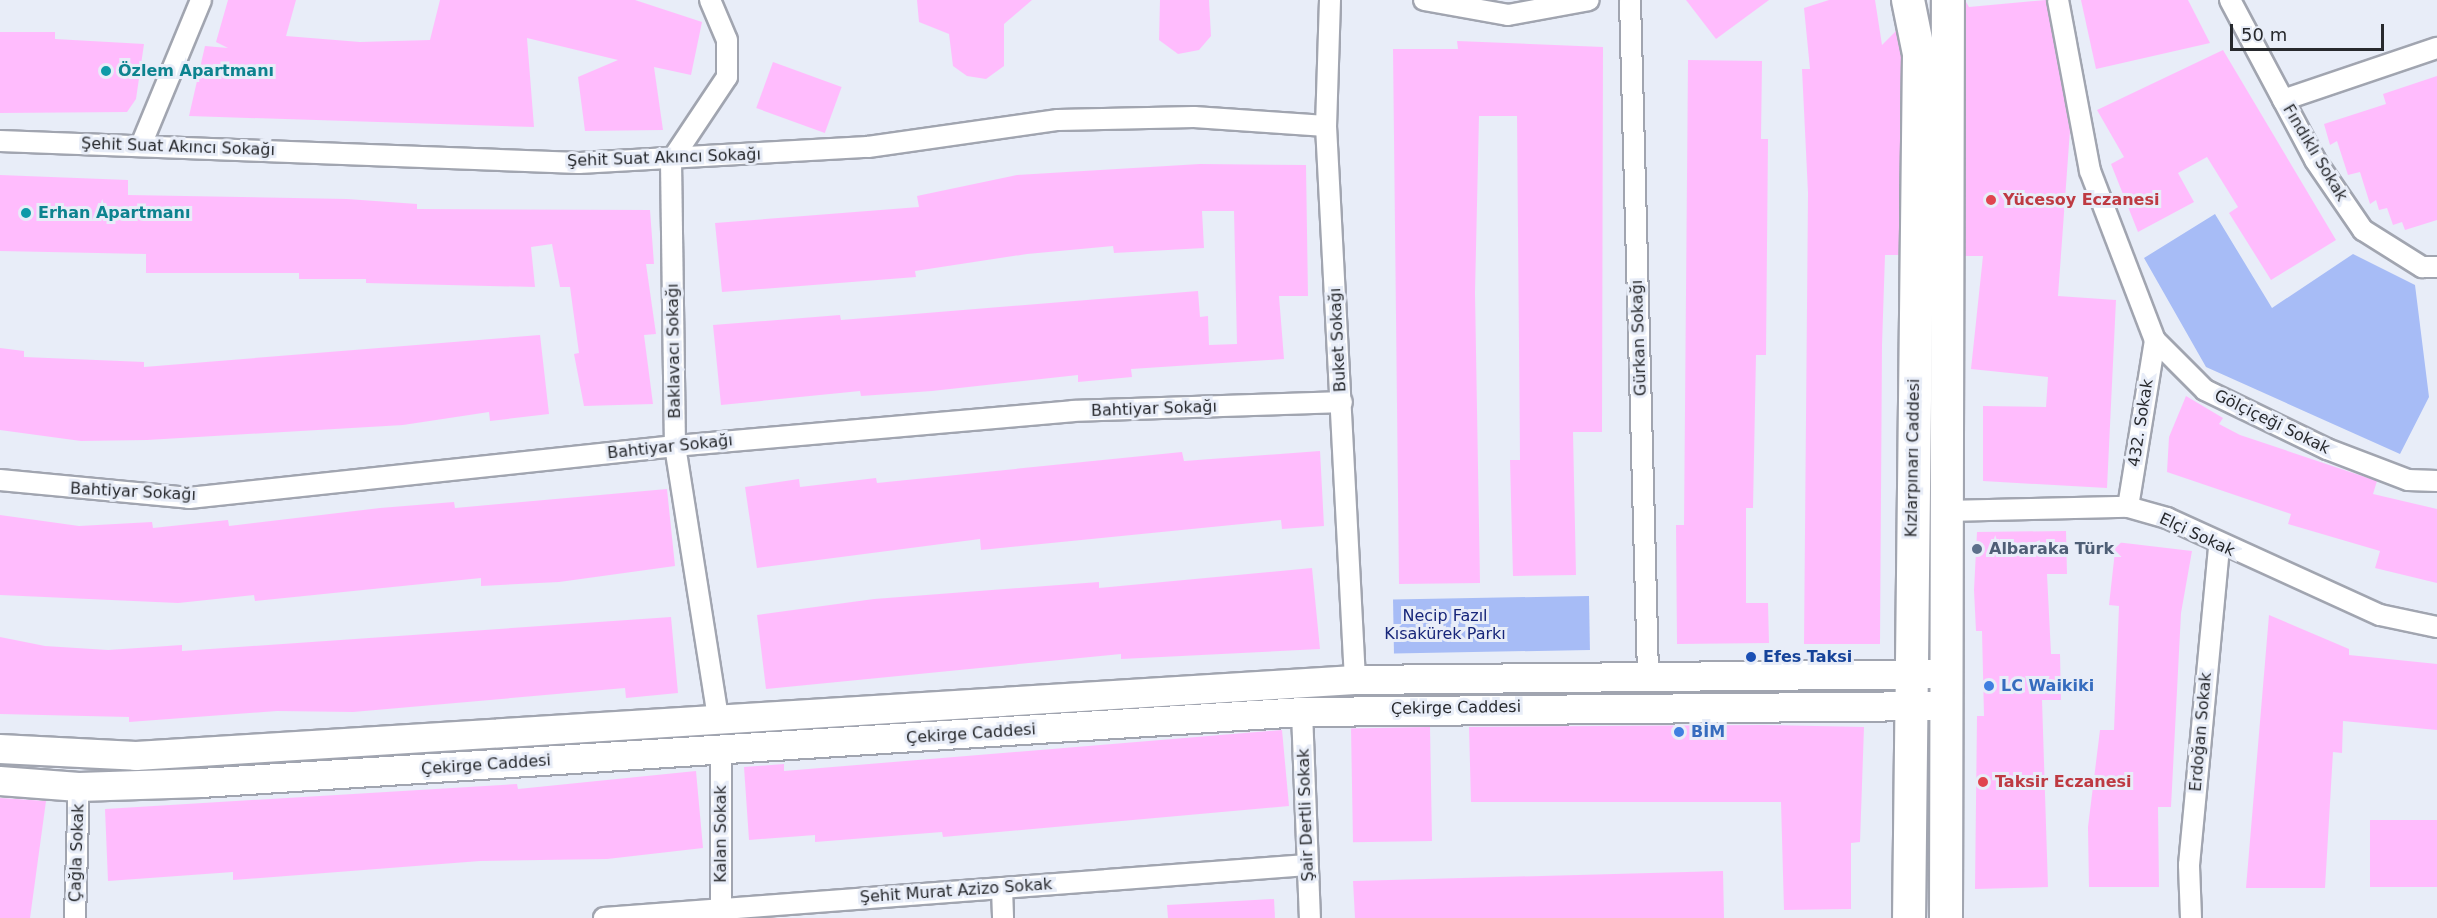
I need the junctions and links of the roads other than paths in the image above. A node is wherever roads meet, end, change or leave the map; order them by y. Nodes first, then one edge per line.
1 (201, 0) edge
2 (710, 0) edge
3 (1330, 0) edge
4 (1424, 0) edge
5 (1589, 0) edge
6 (1630, 0) edge
7 (1908, 0) edge
8 (1948, 0) edge
9 (2058, 0) edge
10 (2230, 0) edge
11 (2437, 48) edge
12 (2283, 100) junction
13 (1326, 126) junction
14 (0, 141) edge
15 (141, 145) junction
16 (671, 161) junction
17 (2437, 267) edge
18 (2155, 340) junction
19 (1342, 402) junction
20 (675, 446) junction
21 (0, 480) edge
22 (2437, 481) edge
23 (2128, 507) junction
24 (1946, 511) junction
25 (2218, 546) junction
26 (2437, 627) edge
27 (1911, 674) junction
28 (1943, 674) junction
29 (1648, 676) junction
30 (1355, 680) junction
31 (1911, 706) junction
32 (1943, 706) junction
33 (1302, 712) junction
34 (718, 719) junction
35 (0, 749) edge
36 (722, 750) junction
37 (0, 781) edge
38 (79, 787) junction
39 (1307, 865) junction
40 (1002, 888) junction
41 (720, 913) edge
42 (75, 918) edge
43 (604, 918) edge
44 (1003, 918) edge
45 (1310, 918) edge
46 (1909, 918) edge
47 (1946, 918) edge
48 (2191, 918) edge

1 - 15 street
2 - 16 street
3 - 13 street, Buket Sokağı
4 - 5 street
6 - 29 street, Gürkan Sokağı
7 - 27 main road, Kızlarpınarı Caddesi
8 - 24 main road, Kızlarpınarı Caddesi
9 - 18 street, Gölçiçeği Sokak
10 - 12 street, Fındıklı Sokak
11 - 12 street
12 - 17 street, Fındıklı Sokak
13 - 16 street, Şehit Suat Akıncı Sokağı
13 - 19 street, Buket Sokağı
14 - 15 street, Şehit Suat Akıncı Sokağı
15 - 16 street, Şehit Suat Akıncı Sokağı
16 - 20 street, Baklavacı Sokağı
18 - 22 street, Gölçiçeği Sokak
18 - 23 street, 432. Sokak
19 - 20 street, Bahtiyar Sokağı
19 - 30 street, Buket Sokağı
20 - 21 street, Bahtiyar Sokağı
20 - 34 street, Baklavacı Sokağı
23 - 24 street, Elçi Sokak
23 - 25 street, Elçi Sokak
24 - 28 main road, Kızlarpınarı Caddesi
25 - 26 street, Elçi Sokak
25 - 48 street, Erdoğan Sokak
27 - 28 main road, Çekirge Caddesi
27 - 29 main road, Çekirge Caddesi
27 - 31 main road, Kızlarpınarı Caddesi
28 - 32 main road, Kızlarpınarı Caddesi
29 - 30 main road, Çekirge Caddesi
30 - 34 main road, Çekirge Caddesi
31 - 32 main road, Çekirge Caddesi
31 - 33 main road, Çekirge Caddesi
31 - 46 main road, Kızlarpınarı Caddesi
32 - 47 main road, Kızlarpınarı Caddesi
33 - 36 main road, Çekirge Caddesi
33 - 39 street, Şair Dertli Sokak
34 - 35 main road, Çekirge Caddesi
36 - 38 main road, Çekirge Caddesi
36 - 41 street, Kalan Sokak
37 - 38 main road, Çekirge Caddesi
38 - 42 street, Çağla Sokak
39 - 40 street, Şehit Murat Azizo Sokak
39 - 45 street, Şair Dertli Sokak
40 - 41 street, Şehit Murat Azizo Sokak
40 - 44 street
41 - 43 street, Şehit Murat Azizo Sokak

